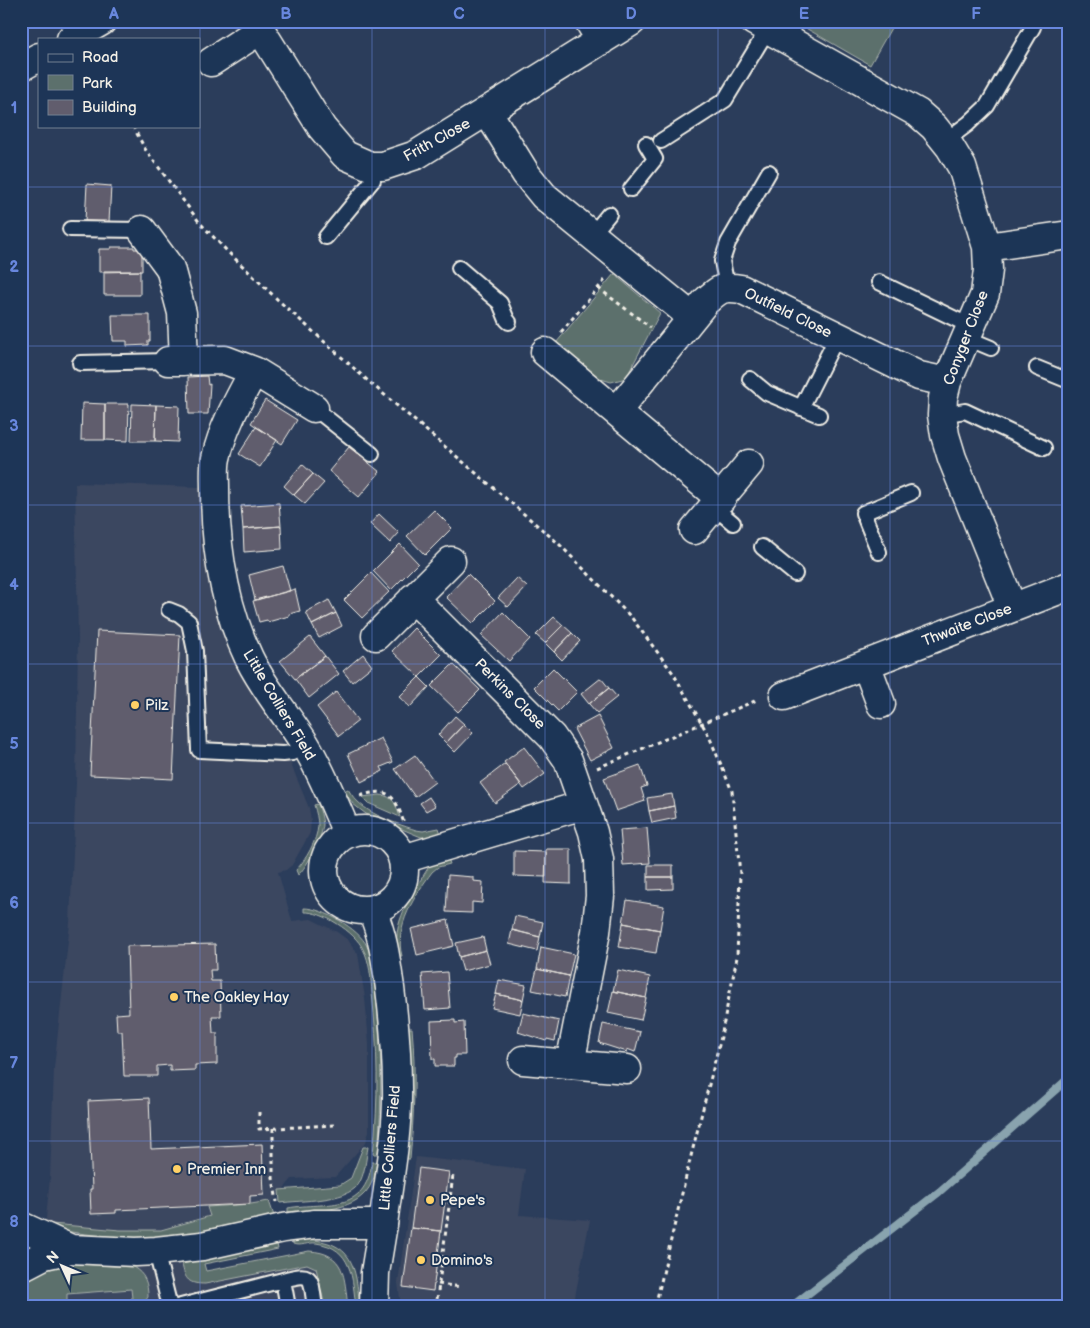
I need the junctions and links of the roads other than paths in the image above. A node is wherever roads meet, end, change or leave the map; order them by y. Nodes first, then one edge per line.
1 (102, 21) edge
2 (632, 21) edge
3 (258, 25) edge
4 (776, 27) edge
5 (1033, 27) dead end
6 (595, 31) edge
7 (73, 38) edge
8 (38, 58) edge
9 (211, 62) dead end
10 (21, 67) edge
11 (488, 111) junction
12 (945, 140) junction
13 (661, 141) dead end
14 (646, 144) dead end
15 (375, 166) junction
16 (769, 172) dead end
17 (631, 188) dead end
18 (609, 214) dead end
19 (70, 229) dead end
20 (142, 230) joint
21 (1069, 235) edge
22 (592, 236) junction
23 (326, 237) dead end
24 (987, 247) junction
25 (459, 268) dead end
26 (879, 282) dead end
27 (726, 287) junction
28 (692, 317) junction
29 (509, 322) dead end
30 (837, 337) junction
31 (977, 338) junction
32 (538, 347) road end
33 (176, 361) junction
34 (80, 363) dead end
35 (1037, 368) dead end
36 (254, 371) junction
37 (750, 380) dead end
38 (1069, 381) edge
39 (947, 382) junction
40 (314, 408) joint
41 (801, 408) junction
42 (616, 411) junction
43 (819, 415) dead end
44 (942, 415) junction
45 (1044, 448) dead end
46 (372, 454) dead end
47 (749, 464) dead end
48 (911, 493) dead end
49 (722, 509) junction
50 (694, 530) dead end
51 (762, 547) dead end
52 (879, 552) dead end
53 (450, 560) dead end
54 (794, 574) dead end
55 (1069, 586) edge
56 (413, 598) junction
57 (1012, 607) junction
58 (169, 610) dead end
59 (376, 636) dead end
60 (866, 664) junction
61 (784, 696) road end
62 (881, 704) dead end
63 (305, 744) junction
64 (583, 805) junction
65 (347, 833) junction
66 (403, 859) junction
67 (372, 910) junction
68 (522, 1060) dead end
69 (570, 1064) junction
70 (627, 1069) dead end
71 (383, 1224) junction
72 (21, 1226) edge
73 (72, 1248) junction
74 (156, 1251) junction
75 (21, 1267) edge
76 (283, 1280) junction
77 (220, 1301) edge
78 (170, 1307) edge
79 (177, 1307) edge
80 (288, 1307) edge
81 (315, 1307) edge
82 (374, 1307) edge

1 - 7 street
2 - 6 street
3 - 9 street, Frith Close
3 - 15 street, Frith Close
4 - 12 street, Conyger Close
4 - 13 lane
5 - 12 lane
6 - 11 street, Frith Close
8 - 10 street
11 - 15 street, Frith Close
11 - 22 street
12 - 24 street, Conyger Close
14 - 17 lane
15 - 23 lane
16 - 27 lane
18 - 22 lane
19 - 20 lane
20 - 33 street
21 - 24 street
22 - 28 street
24 - 31 street, Conyger Close
25 - 29 lane
26 - 31 lane
27 - 28 street, Outfield Close
27 - 30 street, Outfield Close
28 - 42 street, Outfield Close
30 - 39 street, Outfield Close
30 - 41 lane
31 - 39 street, Conyger Close
32 - 42 street
33 - 34 lane
33 - 36 street
35 - 38 lane
36 - 40 street
36 - 63 street, Little Colliers Field
37 - 41 lane
39 - 44 street, Conyger Close
40 - 46 lane
41 - 43 lane
42 - 49 street
44 - 45 lane
44 - 57 street, Conyger Close
47 - 49 street
48 - 52 lane
49 - 50 street
51 - 54 lane
53 - 56 street
55 - 57 street, Thwaite Close
56 - 59 street
56 - 64 street, Perkins Close
57 - 60 street, Thwaite Close
58 - 63 lane
60 - 61 street, Thwaite Close
60 - 62 street
63 - 65 street, Little Colliers Field
64 - 66 street
64 - 69 street, Perkins Close
65 - 66 street
65 - 67 street
66 - 67 street
67 - 71 street, Little Colliers Field
68 - 69 street
69 - 70 street
71 - 74 street, Little Colliers Field
71 - 82 street
72 - 73 street, Little Colliers Field
73 - 74 street, Little Colliers Field
73 - 75 street, Little Colliers Field
74 - 78 lane
76 - 77 lane
76 - 80 lane
76 - 81 lane
77 - 79 lane

